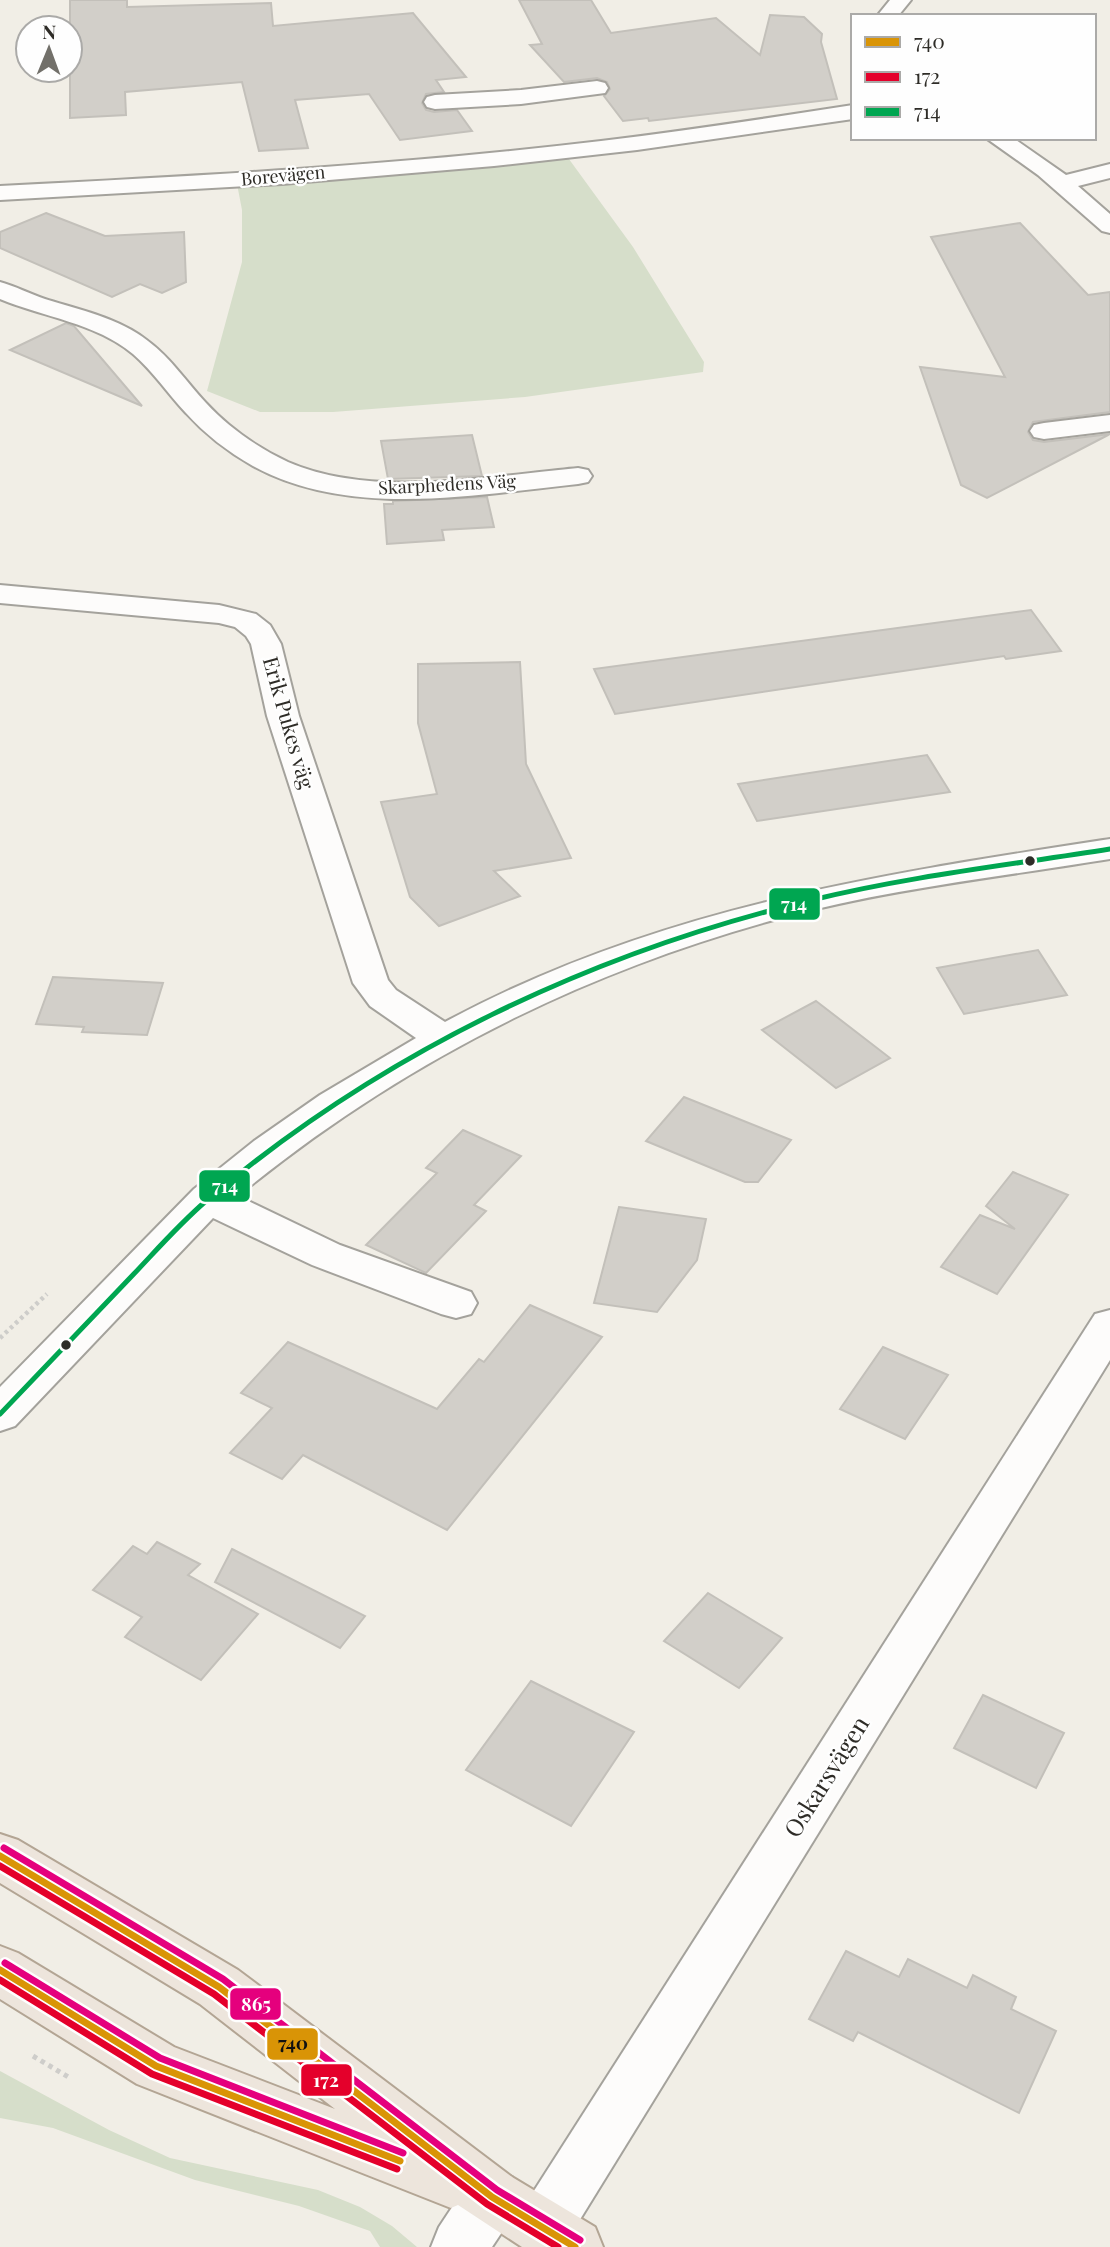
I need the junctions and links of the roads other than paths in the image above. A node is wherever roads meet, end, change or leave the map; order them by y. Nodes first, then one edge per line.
1 (901, 0) edge
2 (889, 14) edge
3 (597, 88) dead end
4 (521, 97) junction
5 (435, 102) dead end
6 (851, 113) edge
7 (537, 117) dead end
8 (1000, 140) edge
9 (1110, 171) edge
10 (1062, 183) junction
11 (0, 193) edge
12 (1110, 226) edge
13 (0, 290) edge
14 (1110, 423) edge
15 (1044, 431) dead end
16 (578, 476) dead end
17 (0, 594) edge
18 (1110, 849) edge
19 (441, 1037) junction
20 (208, 1199) junction
21 (456, 1303) dead end
22 (1110, 1325) edge
23 (0, 1414) edge
24 (0, 1856) edge
25 (0, 1970) edge
26 (492, 2197) junction
27 (559, 2237) edge
28 (459, 2247) edge

1 - 2 street
3 - 4 street
4 - 5 street
4 - 7 street
6 - 11 street, Borevägen
8 - 10 street
9 - 10 street
10 - 12 street
13 - 16 street, Skarphedens Väg
14 - 15 street
17 - 19 street, Erik Pukes väg
18 - 19 street
19 - 20 street
20 - 21 street
20 - 23 street
22 - 27 street, Oskarsvägen
24 - 26 main road
25 - 26 main road
26 - 27 main road
26 - 28 street

